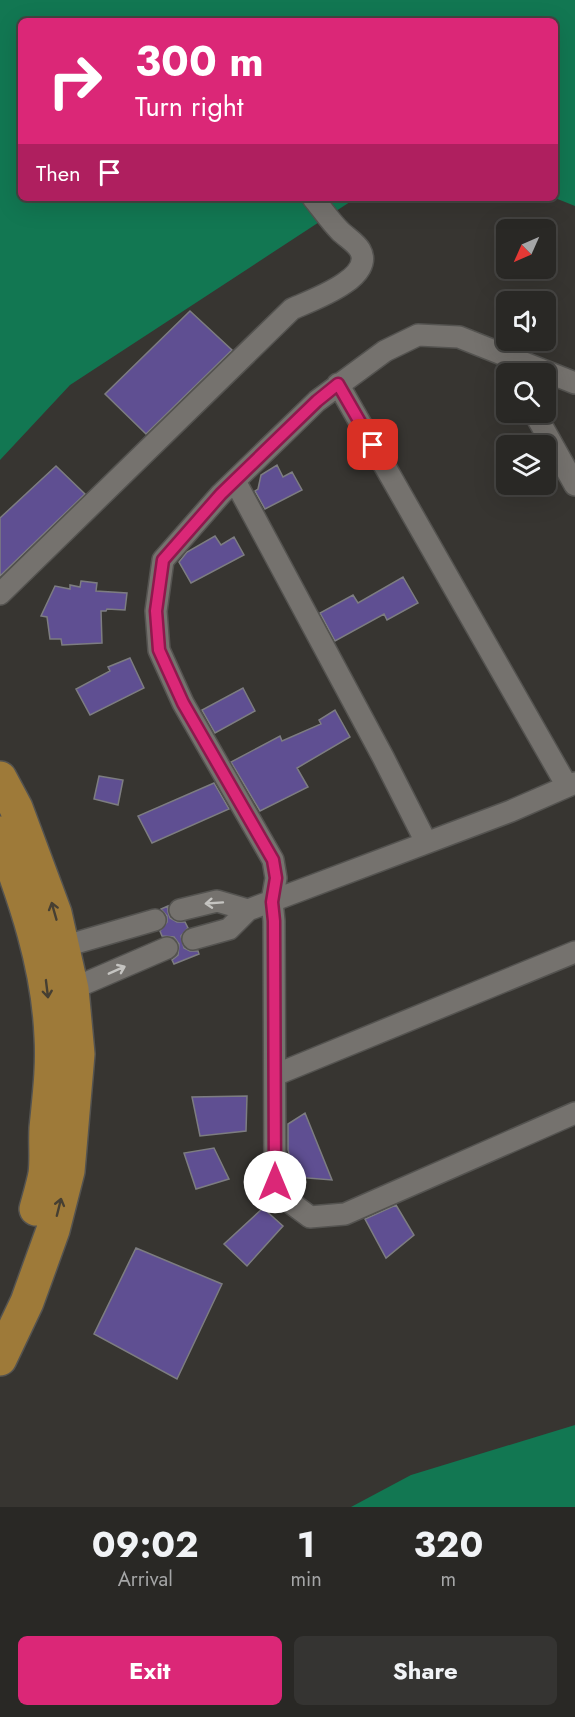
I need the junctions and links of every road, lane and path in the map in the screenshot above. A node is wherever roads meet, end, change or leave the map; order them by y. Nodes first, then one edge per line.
1 (315, 201) edge
2 (502, 354) junction
3 (507, 363) edge
4 (575, 382) edge
5 (338, 384) junction
6 (540, 423) edge
7 (236, 481) junction
8 (575, 485) edge
9 (0, 594) edge
10 (0, 778) edge
11 (571, 785) edge
12 (0, 833) edge
13 (426, 842) junction
14 (272, 902) junction
15 (248, 909) junction
16 (180, 910) dead end
17 (155, 920) dead end
18 (193, 939) dead end
19 (62, 947) junction
20 (167, 948) dead end
21 (575, 952) edge
22 (72, 989) junction
23 (274, 1076) junction
24 (575, 1113) edge
25 (0, 1312) edge
26 (0, 1359) edge

1 - 9 street
2 - 3 street
2 - 4 street
2 - 5 street
5 - 7 street
5 - 11 street
6 - 8 street
7 - 13 street
7 - 14 street
19 -> 10 highway
11 - 13 street
12 -> 25 highway
13 - 14 street
14 - 15 street
14 - 23 street
15 -> 16 street
15 - 18 street
17 - 19 street
19 - 22 highway
22 -> 20 street
21 - 23 street
26 -> 22 highway
23 - 24 street

